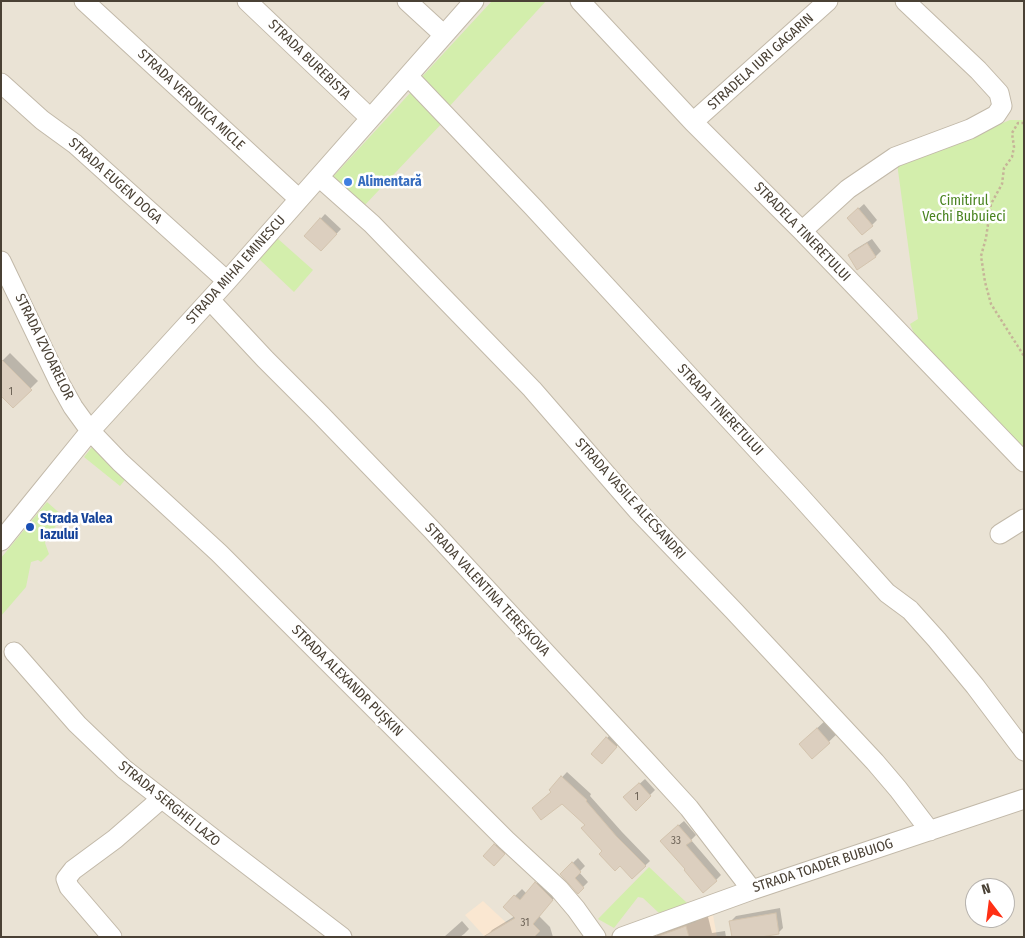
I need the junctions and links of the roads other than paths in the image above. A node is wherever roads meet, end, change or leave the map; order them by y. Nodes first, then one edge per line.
1 (84, 1) edge
2 (246, 1) edge
3 (407, 1) edge
4 (474, 1) edge
5 (580, 1) edge
6 (828, 1) edge
7 (905, 1) edge
8 (444, 35) junction
9 (408, 76) junction
10 (1, 82) edge
11 (370, 118) junction
12 (693, 122) junction
13 (318, 177) junction
14 (299, 199) junction
15 (802, 231) junction
16 (1, 261) edge
17 (227, 281) junction
18 (210, 300) junction
19 (91, 430) junction
20 (1024, 462) edge
21 (1024, 519) edge
22 (1000, 534) dead end
23 (1, 541) edge
24 (14, 652) dead end
25 (1024, 751) edge
26 (161, 799) junction
27 (1024, 799) edge
28 (930, 831) junction
29 (752, 890) junction
30 (112, 937) edge
31 (342, 937) edge
32 (596, 937) edge
33 (622, 937) edge

1 - 14 street, STRADA VERONICA MICLE
2 - 11 street, STRADA BUREBISTA
3 - 8 street
4 - 8 street, STRADA MIHAI EMINESCU
5 - 12 street, STRADELA TINERETULUI
6 - 12 street, STRADELA IURI GAGARIN
7 - 15 street
8 - 9 street, STRADA MIHAI EMINESCU
9 - 11 street, STRADA MIHAI EMINESCU
9 - 25 street, STRADA TINERETULUI
10 - 17 street, STRADA EUGEN DOGA
11 - 13 street, STRADA MIHAI EMINESCU
12 - 15 street, STRADELA TINERETULUI
13 - 14 street, STRADA MIHAI EMINESCU
13 - 28 street, STRADA VASILE ALECSANDRI
14 - 17 street, STRADA MIHAI EMINESCU
15 - 20 street, STRADELA TINERETULUI
16 - 19 street, STRADA IZVOARELOR
17 - 18 street, STRADA MIHAI EMINESCU
18 - 19 street, STRADA MIHAI EMINESCU
18 - 29 street, STRADA VALENTINA TEREȘKOVA
19 - 23 street, STRADA MIHAI EMINESCU
19 - 32 street, STRADA ALEXANDR PUȘKIN
21 - 22 street
24 - 26 street, STRADA SERGHEI LAZO
26 - 30 street
26 - 31 street, STRADA SERGHEI LAZO
27 - 28 street, STRADA TOADER BUBUIOG
28 - 29 street, STRADA TOADER BUBUIOG
29 - 33 street, STRADA TOADER BUBUIOG

